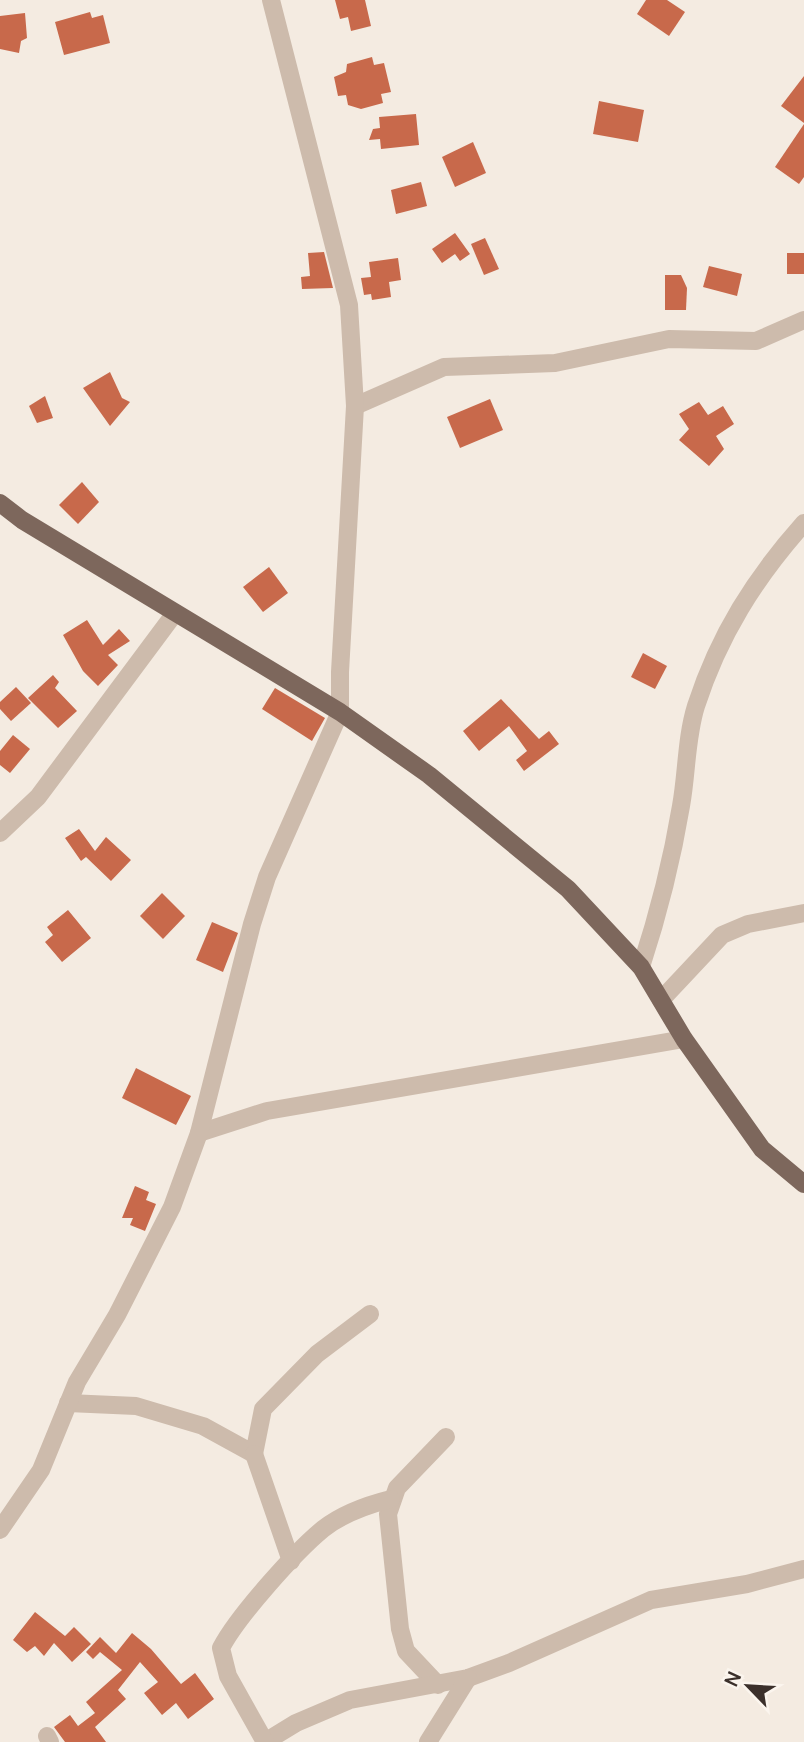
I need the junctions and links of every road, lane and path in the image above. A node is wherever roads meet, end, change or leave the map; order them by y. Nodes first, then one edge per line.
1 (271, 0) edge
2 (804, 320) edge
3 (355, 406) junction
4 (0, 503) edge
5 (804, 523) edge
6 (174, 613) junction
7 (340, 712) junction
8 (0, 833) edge
9 (804, 913) edge
10 (641, 967) junction
11 (661, 1000) junction
12 (684, 1039) junction
13 (199, 1133) junction
14 (804, 1184) edge
15 (370, 1314) dead end
16 (68, 1403) junction
17 (446, 1437) dead end
18 (254, 1454) junction
19 (391, 1499) junction
20 (0, 1530) edge
21 (292, 1561) junction
22 (804, 1569) edge
23 (468, 1678) junction
24 (439, 1685) junction
25 (265, 1742) edge
26 (428, 1742) edge

1 - 3 street
2 - 3 street
3 - 7 street
4 - 6 main road
5 - 10 street
6 - 7 main road
6 - 8 street
7 - 10 main road
7 - 13 street
9 - 11 street
10 - 11 main road
11 - 12 main road
12 - 13 street
12 - 14 main road
13 - 16 street
15 - 18 street
16 - 18 street
16 - 20 street
17 - 19 street
18 - 21 street
19 - 21 street
19 - 24 street
21 - 25 street
22 - 23 street
23 - 24 street
23 - 26 street
24 - 25 street

